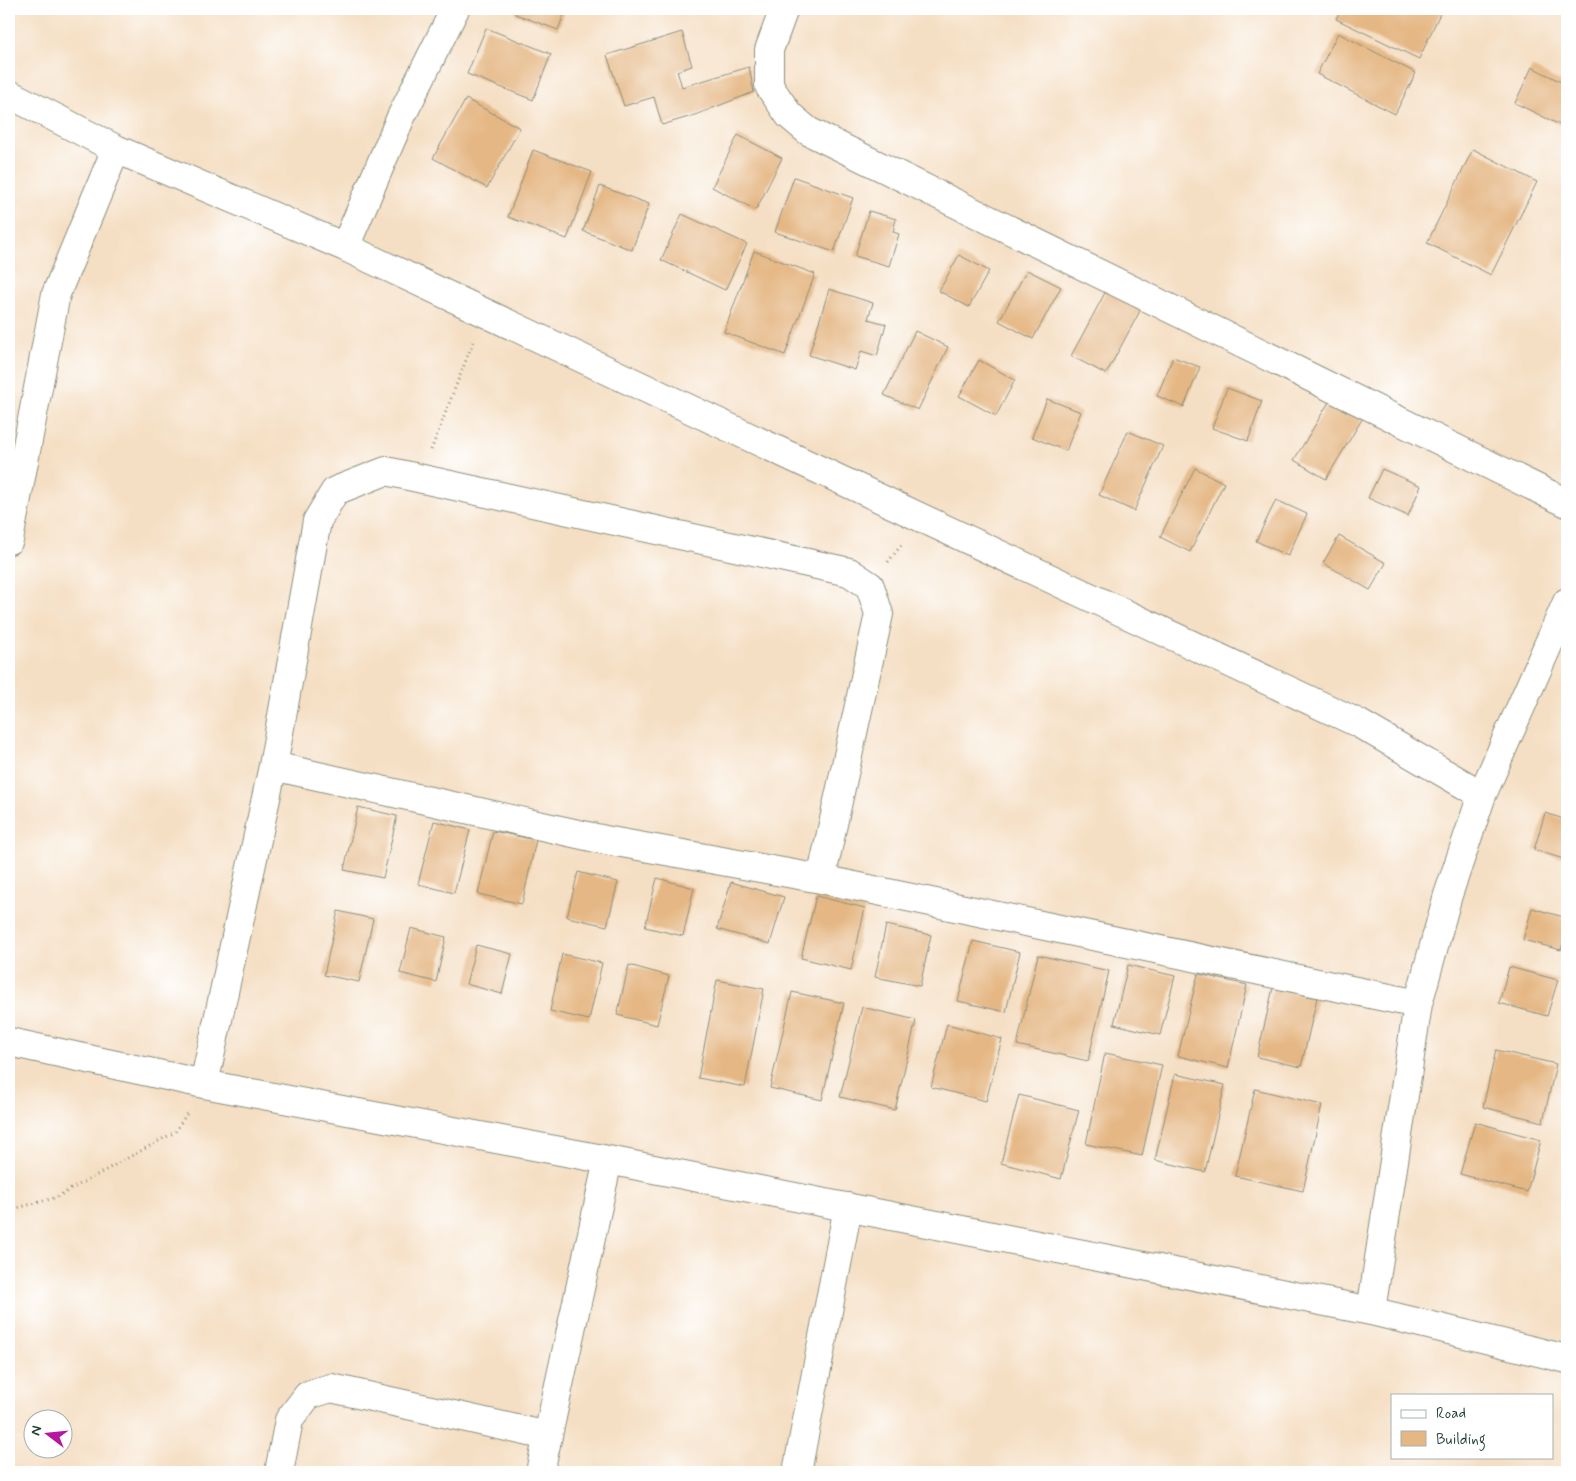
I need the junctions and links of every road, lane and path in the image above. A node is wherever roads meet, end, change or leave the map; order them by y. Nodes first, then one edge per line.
1 (455, 9) edge
2 (784, 9) edge
3 (9, 94) edge
4 (116, 148) junction
5 (345, 247) junction
6 (485, 312) junction
7 (420, 478) junction
8 (1567, 503) edge
9 (922, 518) junction
10 (9, 540) edge
11 (870, 586) junction
12 (1567, 602) edge
13 (272, 766) junction
14 (1482, 795) junction
15 (821, 879) junction
16 (1418, 1004) junction
17 (9, 1042) edge
18 (204, 1084) junction
19 (608, 1160) junction
20 (848, 1208) junction
21 (9, 1210) edge
22 (1371, 1311) junction
23 (1567, 1359) edge
24 (548, 1436) junction
25 (279, 1472) edge
26 (540, 1472) edge
27 (797, 1472) edge

1 - 5 street
2 - 8 street
3 - 4 street
4 - 5 street
4 - 10 street
5 - 6 street
6 - 7 path
6 - 9 street
7 - 11 street
7 - 13 street
9 - 11 path
9 - 14 street
11 - 15 street
12 - 14 street
13 - 15 street
13 - 18 street
14 - 16 street
15 - 16 street
16 - 22 street
17 - 18 street
18 - 19 street
18 - 21 path
19 - 20 street
19 - 24 street
20 - 22 street
20 - 27 street
22 - 23 street
24 - 25 street
24 - 26 street

